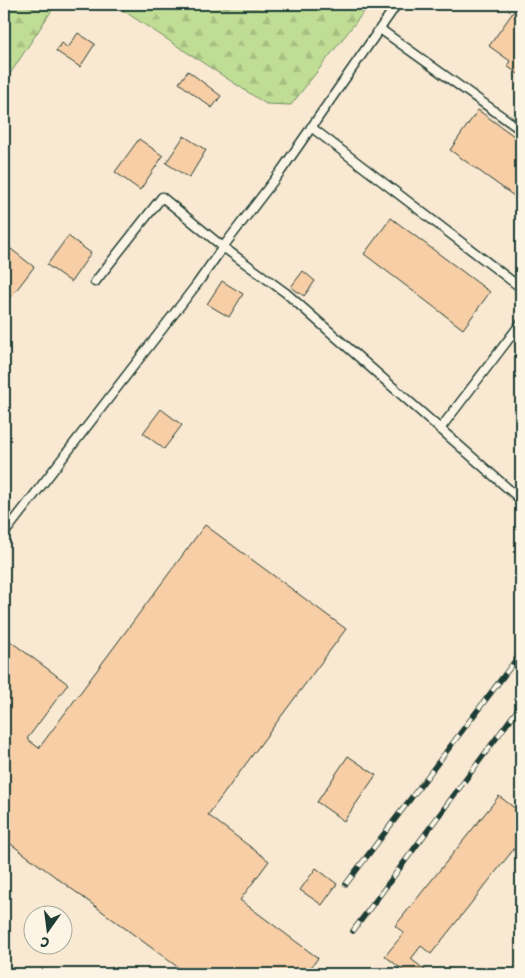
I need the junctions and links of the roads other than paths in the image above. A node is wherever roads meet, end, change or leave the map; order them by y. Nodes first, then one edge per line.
1 (397, 4) edge
2 (380, 29) junction
3 (311, 127) junction
4 (521, 130) edge
5 (223, 247) junction
6 (96, 282) dead end
7 (521, 288) edge
8 (521, 323) edge
9 (440, 429) junction
10 (521, 500) edge
11 (4, 534) edge

1 - 2 lane
2 - 3 lane
2 - 4 lane
3 - 5 lane
3 - 7 lane
5 - 6 lane
5 - 9 lane
5 - 11 lane
8 - 9 lane
9 - 10 lane

